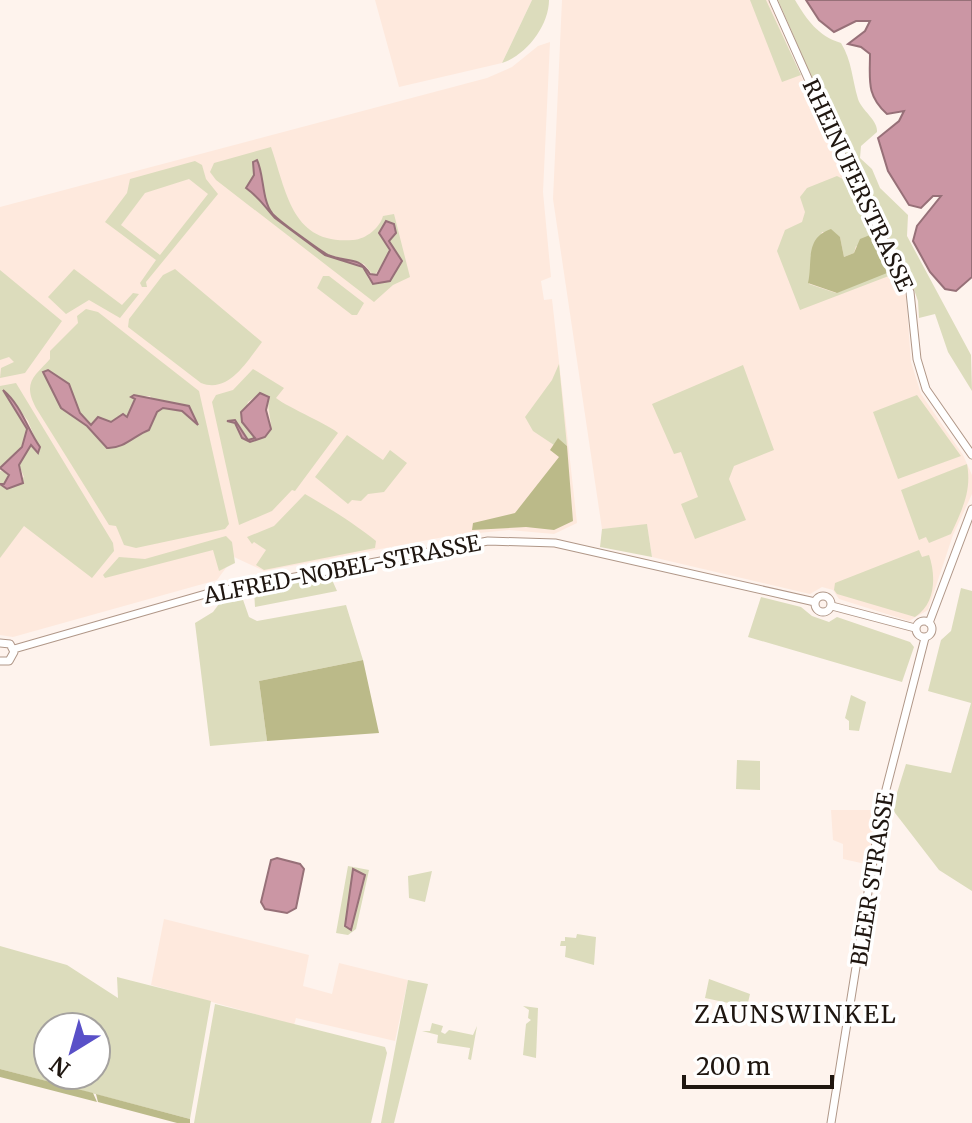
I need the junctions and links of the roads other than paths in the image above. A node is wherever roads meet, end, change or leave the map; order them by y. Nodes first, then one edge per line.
1 (773, 0) edge
2 (972, 455) edge
3 (972, 509) edge
4 (929, 623) junction
5 (915, 628) junction
6 (925, 638) junction
7 (0, 643) edge
8 (14, 649) junction
9 (0, 661) edge
10 (831, 1123) edge

1 - 2 street, RHEINUFERSTRASSE
3 - 4 street
4 - 5 street
4 - 6 street
5 - 6 street
5 - 8 street, ALFRED-NOBEL-STRASSE
6 - 10 street, BLEER STRASSE
7 - 8 street
8 - 9 street, ALFRED-NOBEL-STRASSE

